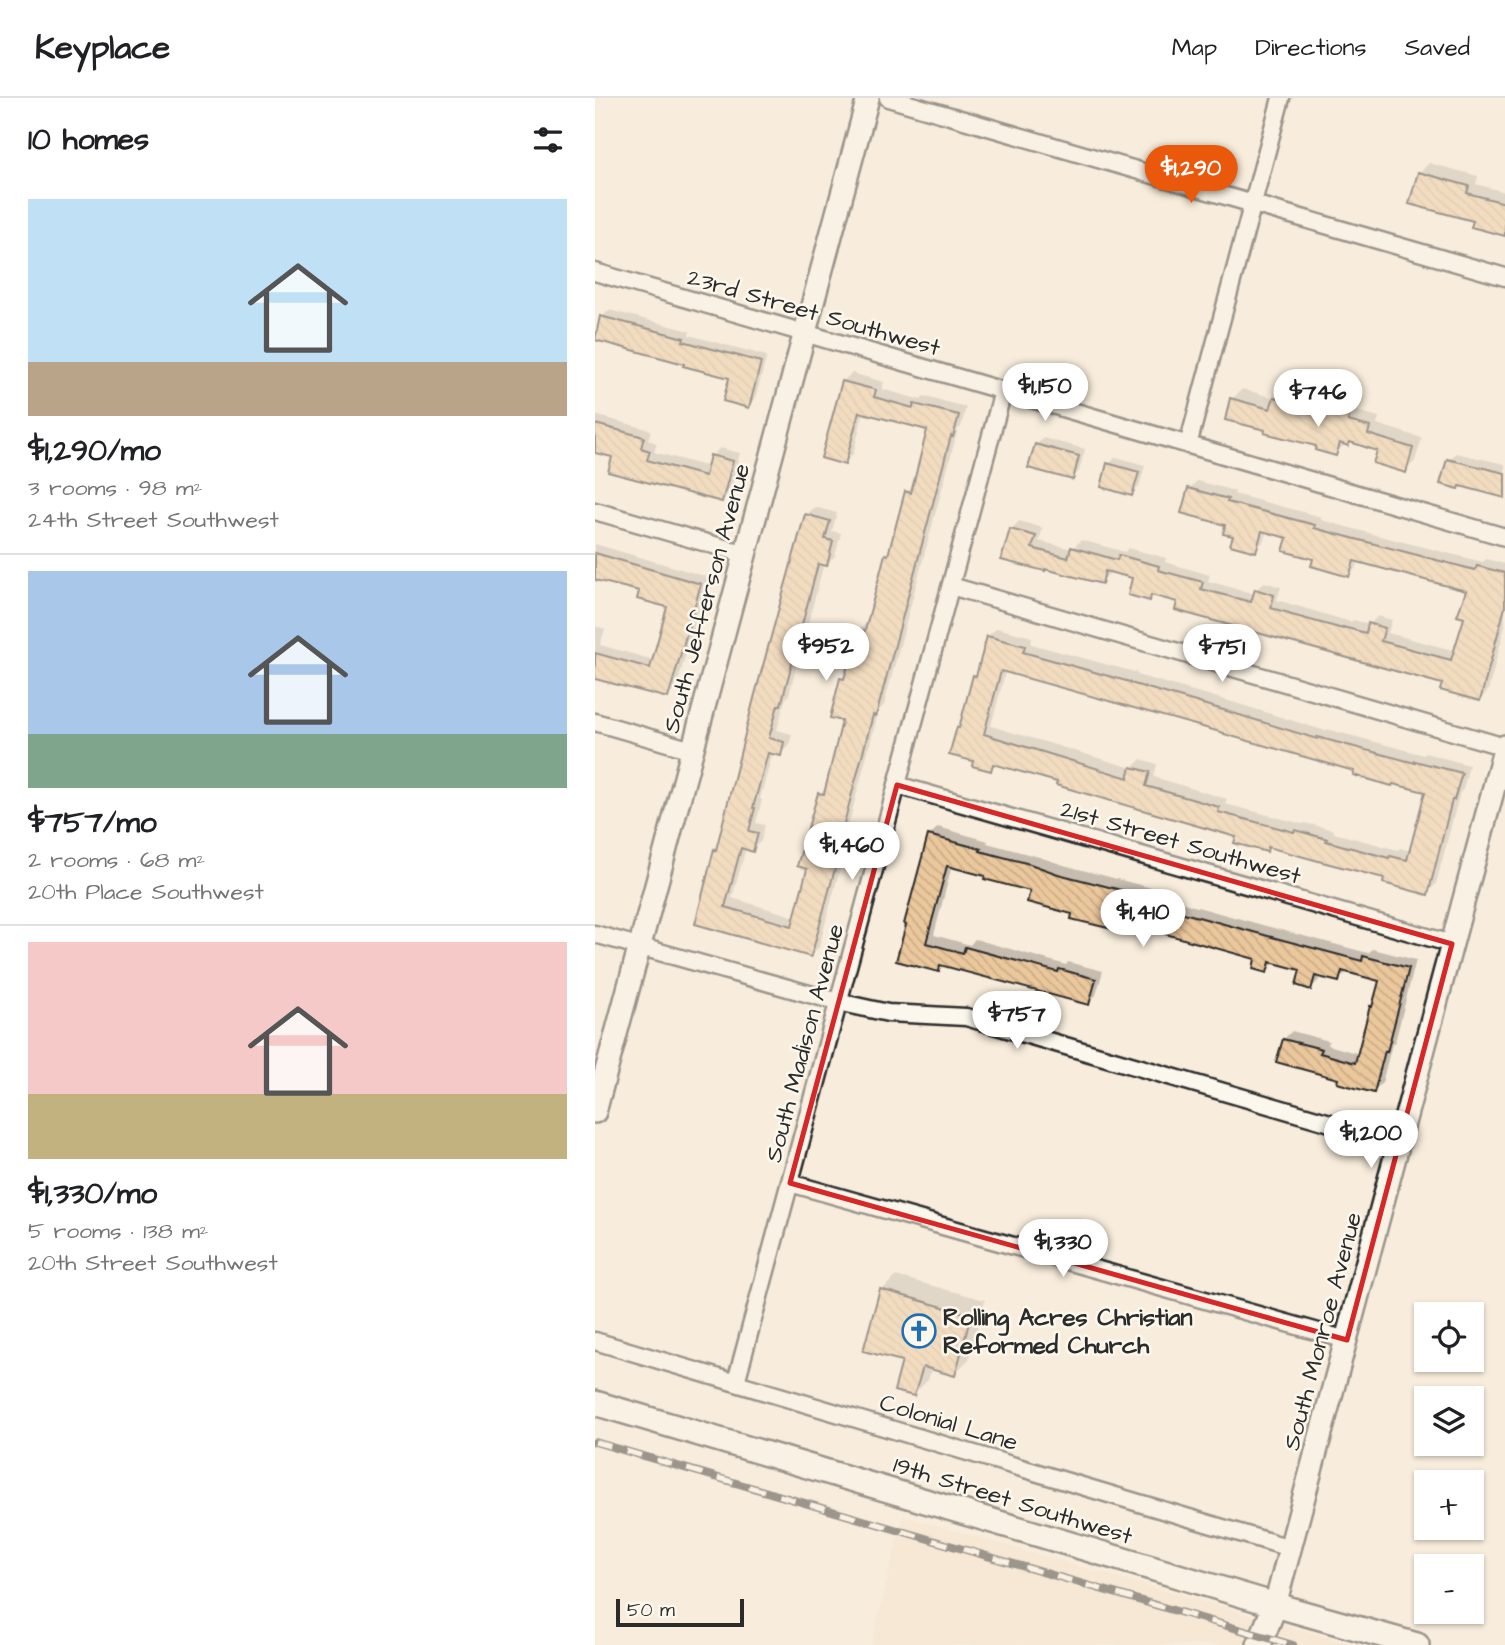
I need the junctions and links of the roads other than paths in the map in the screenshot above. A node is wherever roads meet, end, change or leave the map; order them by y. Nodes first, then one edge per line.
1 (869, 98) edge
2 (888, 98) edge
3 (1281, 98) edge
4 (1253, 204) junction
5 (595, 272) edge
6 (1505, 277) edge
7 (805, 334) junction
8 (1003, 391) junction
9 (1188, 445) junction
10 (595, 511) edge
11 (1505, 537) edge
12 (745, 554) junction
13 (951, 586) junction
14 (595, 722) edge
15 (1505, 746) edge
16 (692, 750) junction
17 (897, 785) junction
18 (595, 934) edge
19 (1452, 944) junction
20 (639, 947) junction
21 (838, 1002) junction
22 (595, 1112) edge
23 (1399, 1143) junction
24 (790, 1182) junction
25 (1347, 1340) junction
26 (595, 1341) edge
27 (736, 1382) junction
28 (595, 1403) edge
29 (1290, 1548) junction
30 (1275, 1605) junction
31 (1259, 1645) edge
32 (1417, 1645) edge

1 - 7 street, South Jefferson Avenue
2 - 4 street
3 - 4 street
4 - 6 street
4 - 9 street
5 - 7 street, 23rd Street Southwest
7 - 8 street, 23rd Street Southwest
7 - 12 street, South Jefferson Avenue
8 - 9 street, 23rd Street Southwest
8 - 13 street, South Madison Avenue
9 - 11 street, 23rd Street Southwest
10 - 12 street
12 - 16 street, South Jefferson Avenue
13 - 15 street
13 - 17 street, South Madison Avenue
14 - 16 street
15 - 19 street, South Monroe Avenue
16 - 20 street, South Jefferson Avenue
17 - 19 street, 21st Street Southwest
17 - 21 street, South Madison Avenue
18 - 20 street
19 - 23 street, South Monroe Avenue
20 - 21 street
20 - 22 street, South Jefferson Avenue
21 - 23 street
21 - 24 street, South Madison Avenue
23 - 25 street, South Monroe Avenue
24 - 25 street
24 - 27 street, South Madison Avenue
25 - 29 street, South Monroe Avenue
26 - 27 street, Colonial Lane
27 - 29 street, Colonial Lane
28 - 30 main road, 19th Street Southwest
29 - 30 street, South Monroe Avenue
30 - 31 main road, South Monroe Avenue
30 - 32 main road, 19th Street Southwest

